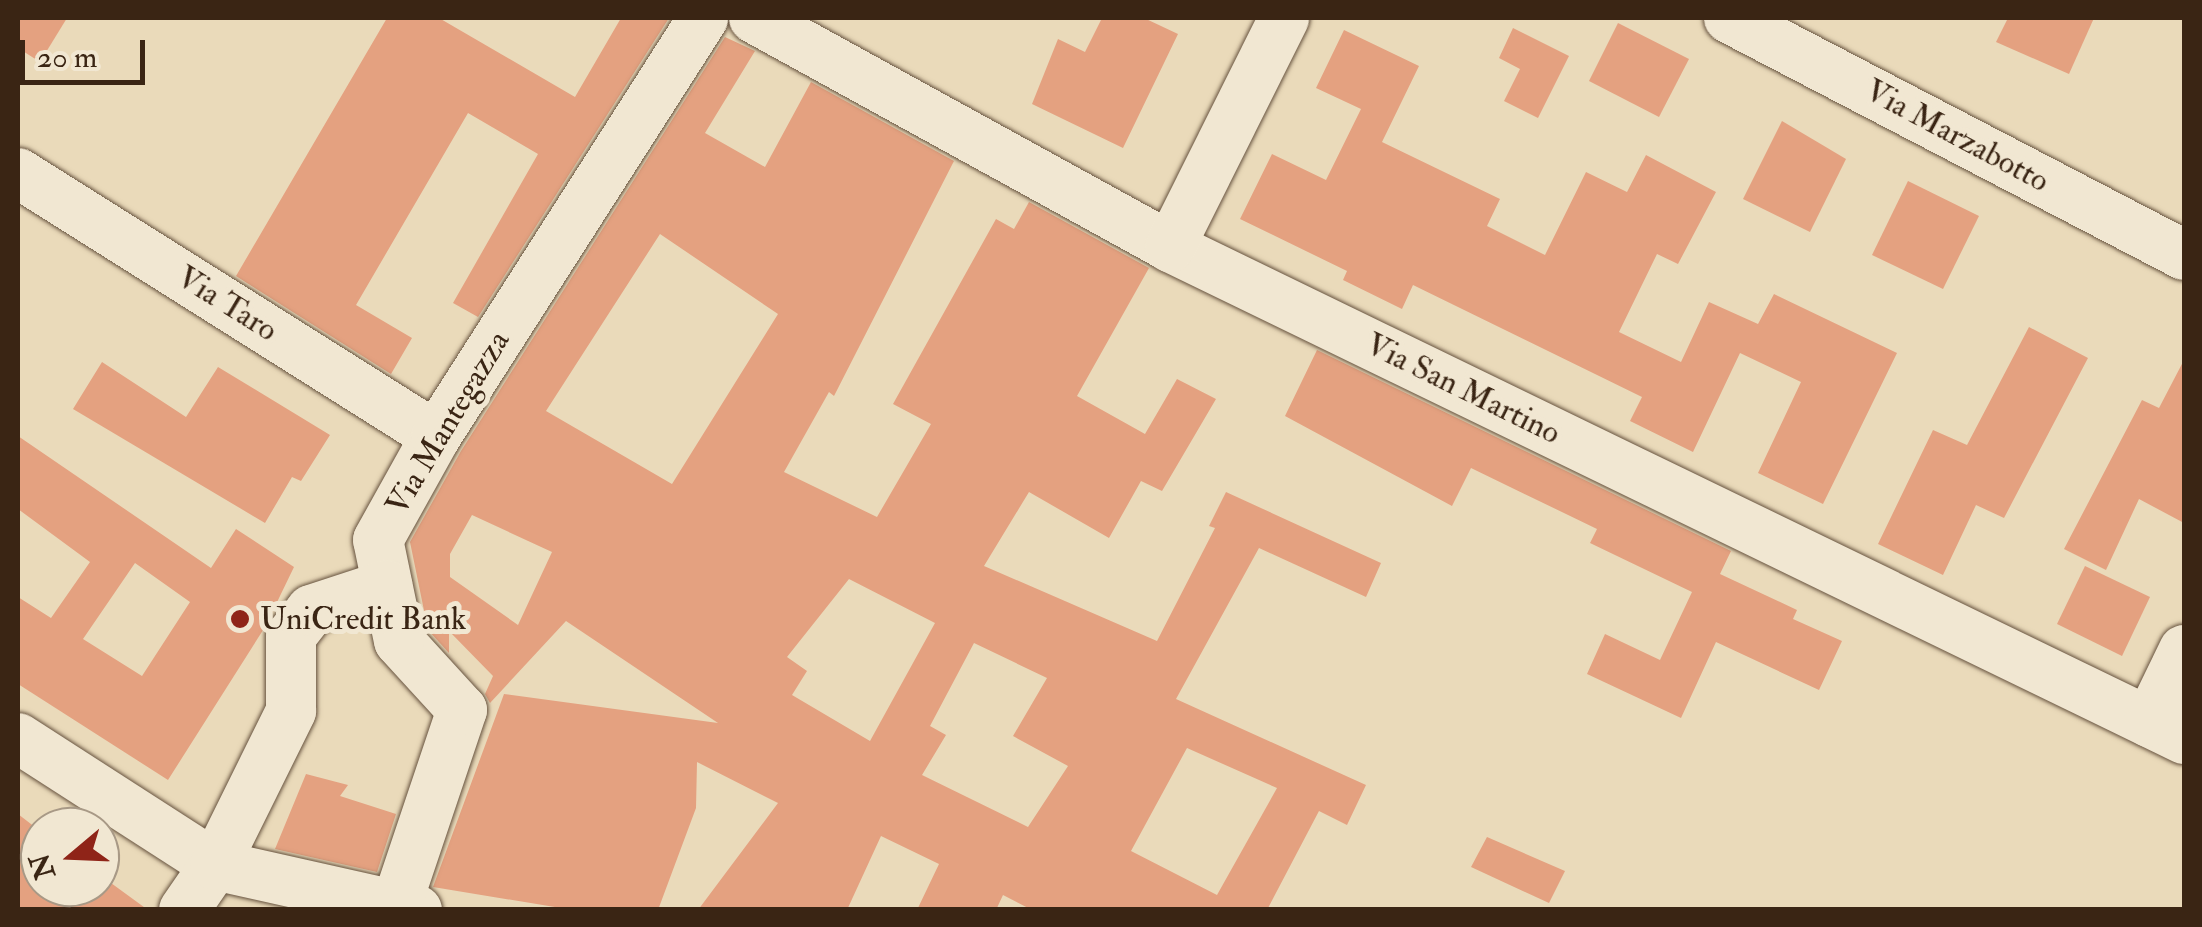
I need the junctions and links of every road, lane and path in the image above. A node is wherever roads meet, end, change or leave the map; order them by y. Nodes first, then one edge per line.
1 (703, 18) edge
2 (754, 18) edge
3 (1284, 18) edge
4 (1728, 18) edge
5 (18, 173) edge
6 (1170, 247) junction
7 (2184, 255) edge
8 (436, 436) junction
9 (387, 585) junction
10 (2184, 650) edge
11 (2167, 731) edge
12 (18, 738) edge
13 (216, 865) junction
14 (407, 908) edge
15 (184, 910) edge

1 - 8 street, Via Mantegazza
2 - 6 street, Via San Martino
3 - 6 street
4 - 7 street, Via Marzabotto
5 - 8 street, Via Taro
6 - 11 street, Via San Martino
8 - 9 street, Via Mantegazza
9 - 13 street
9 - 14 street, Via Mantegazza
10 - 11 street
12 - 13 street
13 - 14 street
13 - 15 street

